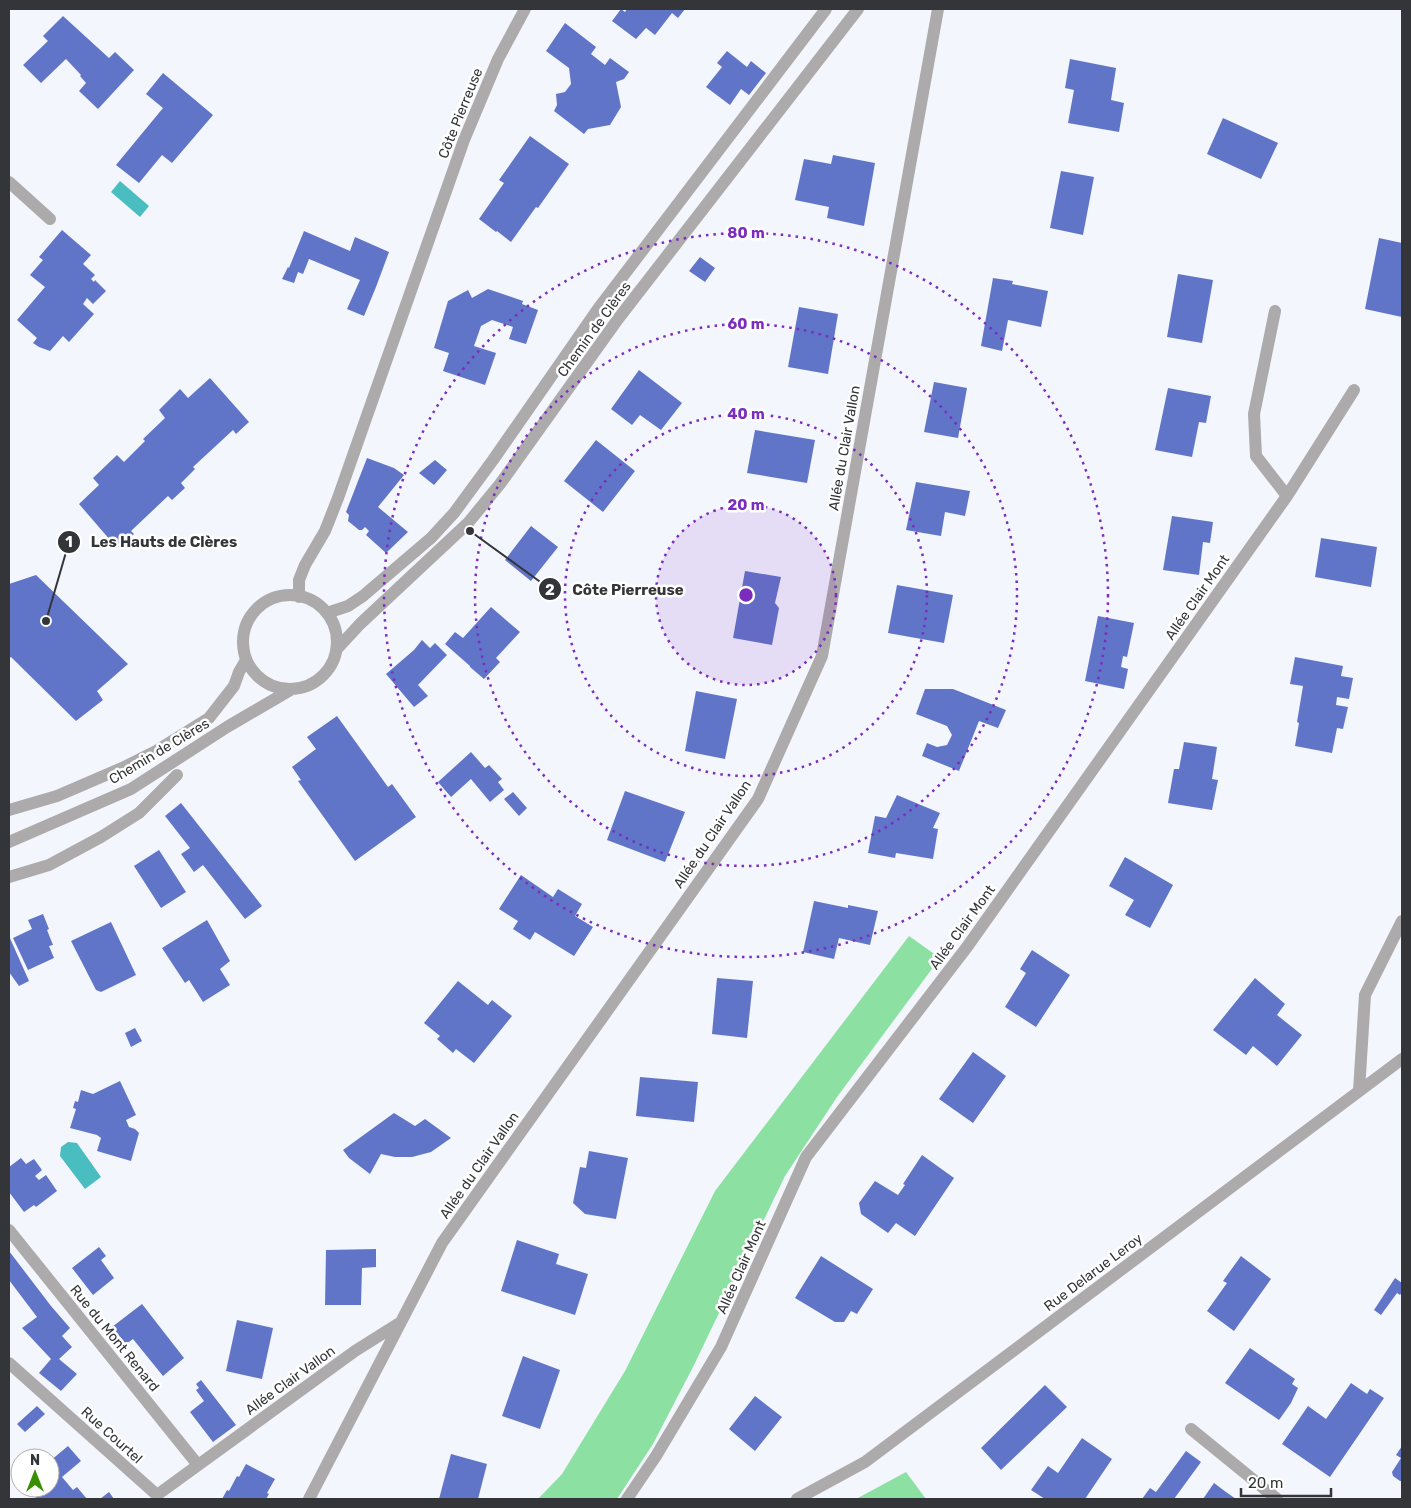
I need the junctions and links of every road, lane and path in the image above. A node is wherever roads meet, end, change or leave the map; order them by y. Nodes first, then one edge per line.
1 (525, 9) edge
2 (826, 9) edge
3 (858, 9) edge
4 (938, 9) edge
5 (9, 182) edge
6 (50, 219) dead end
7 (1275, 311) dead end
8 (1354, 390) dead end
9 (1287, 496) junction
10 (299, 596) junction
11 (327, 613) junction
12 (336, 650) junction
13 (246, 660) junction
14 (292, 689) junction
15 (177, 775) dead end
16 (9, 810) edge
17 (9, 842) edge
18 (9, 877) edge
19 (1402, 921) edge
20 (1402, 1059) edge
21 (1360, 1091) junction
22 (9, 1230) edge
23 (402, 1321) junction
24 (9, 1363) edge
25 (1191, 1429) dead end
26 (198, 1464) junction
27 (309, 1499) edge
28 (627, 1499) edge
29 (797, 1499) edge
30 (1277, 1499) edge

1 - 10 street, Côte Pierreuse
2 - 11 street, Chemin de Clères
3 - 12 street, Chemin de Clères
4 - 23 street, Allée du Clair Vallon
5 - 6 street
7 - 9 street
8 - 9 street, Allée Clair Mont
9 - 28 street, Allée Clair Mont
10 - 11 street
10 - 13 street
11 - 12 street
12 - 14 street
13 - 14 street
13 - 16 street, Chemin de Clères
14 - 17 street, Chemin de Clères
15 - 18 street
19 - 21 street
20 - 21 street, Rue Delarue Leroy
21 - 29 street, Rue Delarue Leroy
22 - 26 street, Rue du Mont Renard
23 - 26 street, Allée Clair Vallon
23 - 27 street, Allée du Clair Vallon
24 - 26 street, Rue Courtel
25 - 30 street

